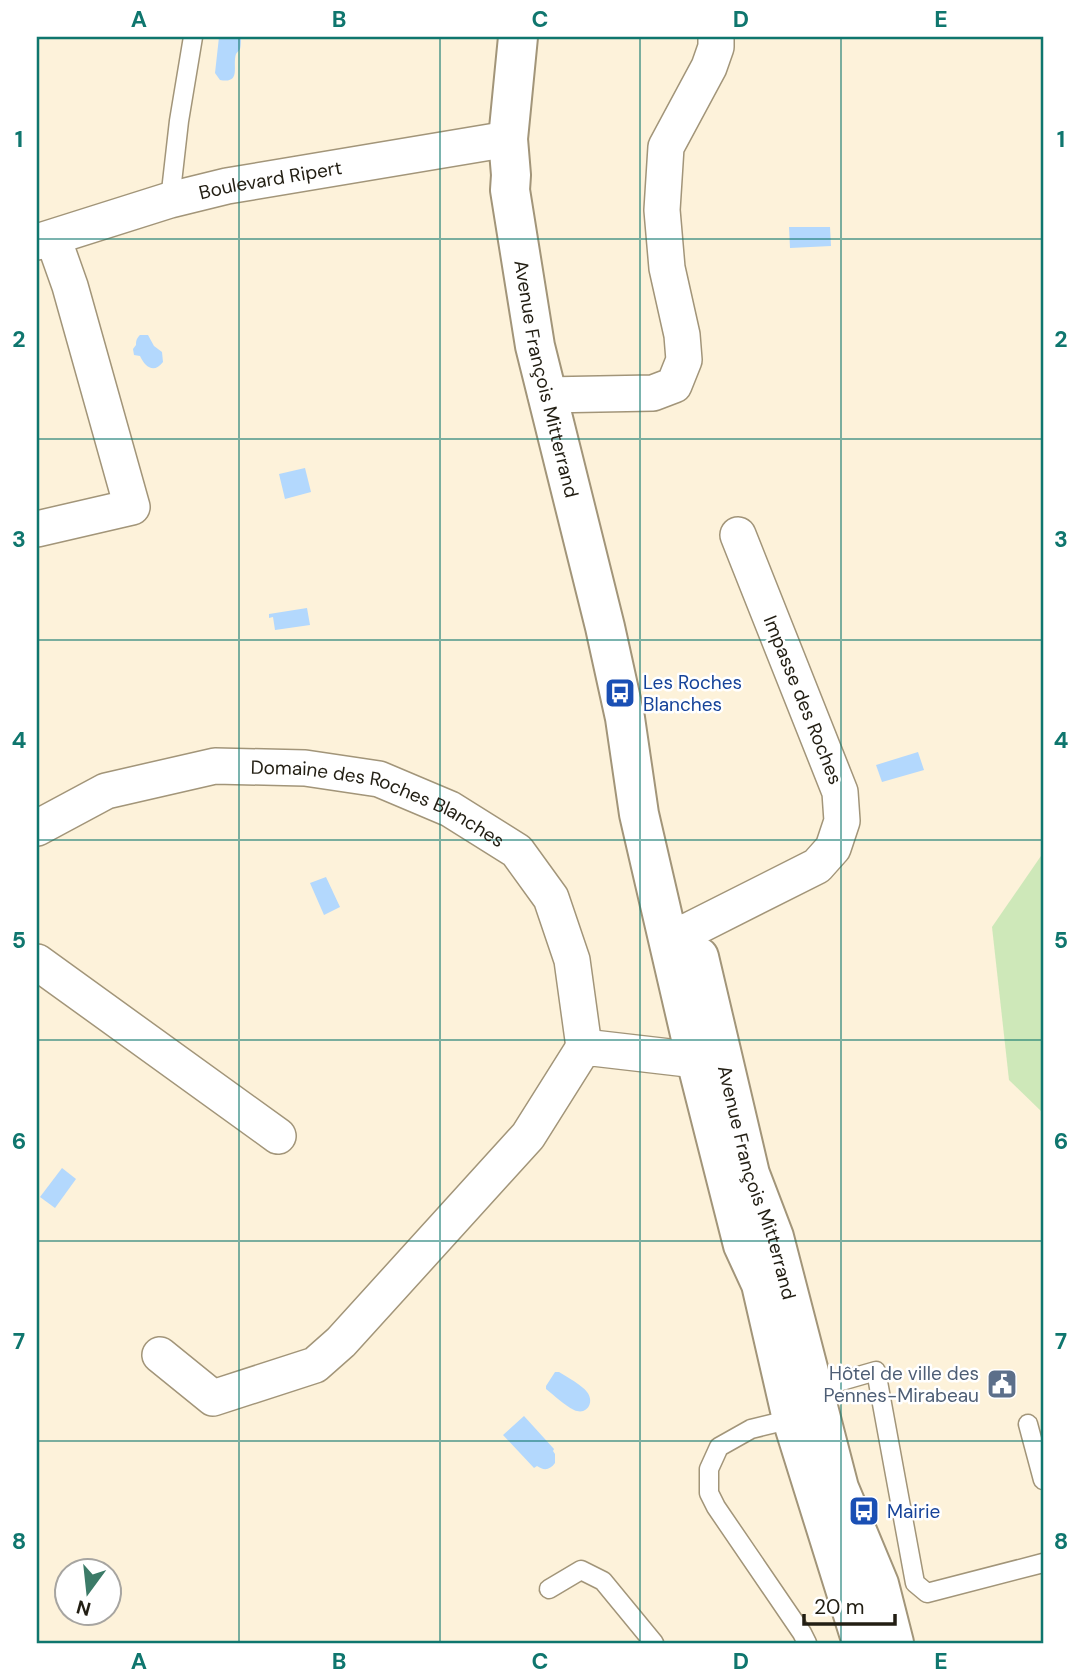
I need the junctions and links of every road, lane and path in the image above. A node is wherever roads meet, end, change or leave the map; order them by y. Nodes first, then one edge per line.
1 (193, 37) edge
2 (518, 37) edge
3 (716, 37) edge
4 (508, 139) junction
5 (170, 200) junction
6 (45, 240) edge
7 (546, 395) junction
8 (37, 529) edge
9 (738, 535) dead end
10 (37, 828) edge
11 (680, 934) junction
12 (37, 962) edge
13 (584, 1047) junction
14 (696, 1060) junction
15 (278, 1136) dead end
16 (160, 1355) dead end
17 (797, 1402) junction
18 (1028, 1424) dead end
19 (1043, 1480) edge
20 (1043, 1563) edge
21 (549, 1589) dead end
22 (654, 1643) edge
23 (807, 1643) edge
24 (862, 1643) edge
25 (894, 1643) edge

1 - 5 lane
2 - 4 main road, Avenue François Mitterrand
3 - 7 street
4 - 5 street, Boulevard Ripert
4 - 7 main road, Avenue François Mitterrand
5 - 6 street, Boulevard Ripert
6 - 8 street
7 - 11 main road, Avenue François Mitterrand
9 - 11 street, Impasse des Roches
10 - 13 street, Domaine des Roches Blanches
11 - 14 main road, Avenue François Mitterrand
11 - 17 main road, Avenue François Mitterrand
12 - 15 street
13 - 14 street
13 - 16 street
14 - 17 main road, Avenue François Mitterrand
17 - 20 lane
17 - 23 lane
17 - 24 main road, Avenue François Mitterrand
17 - 25 main road, Avenue François Mitterrand
18 - 19 lane
21 - 22 lane

